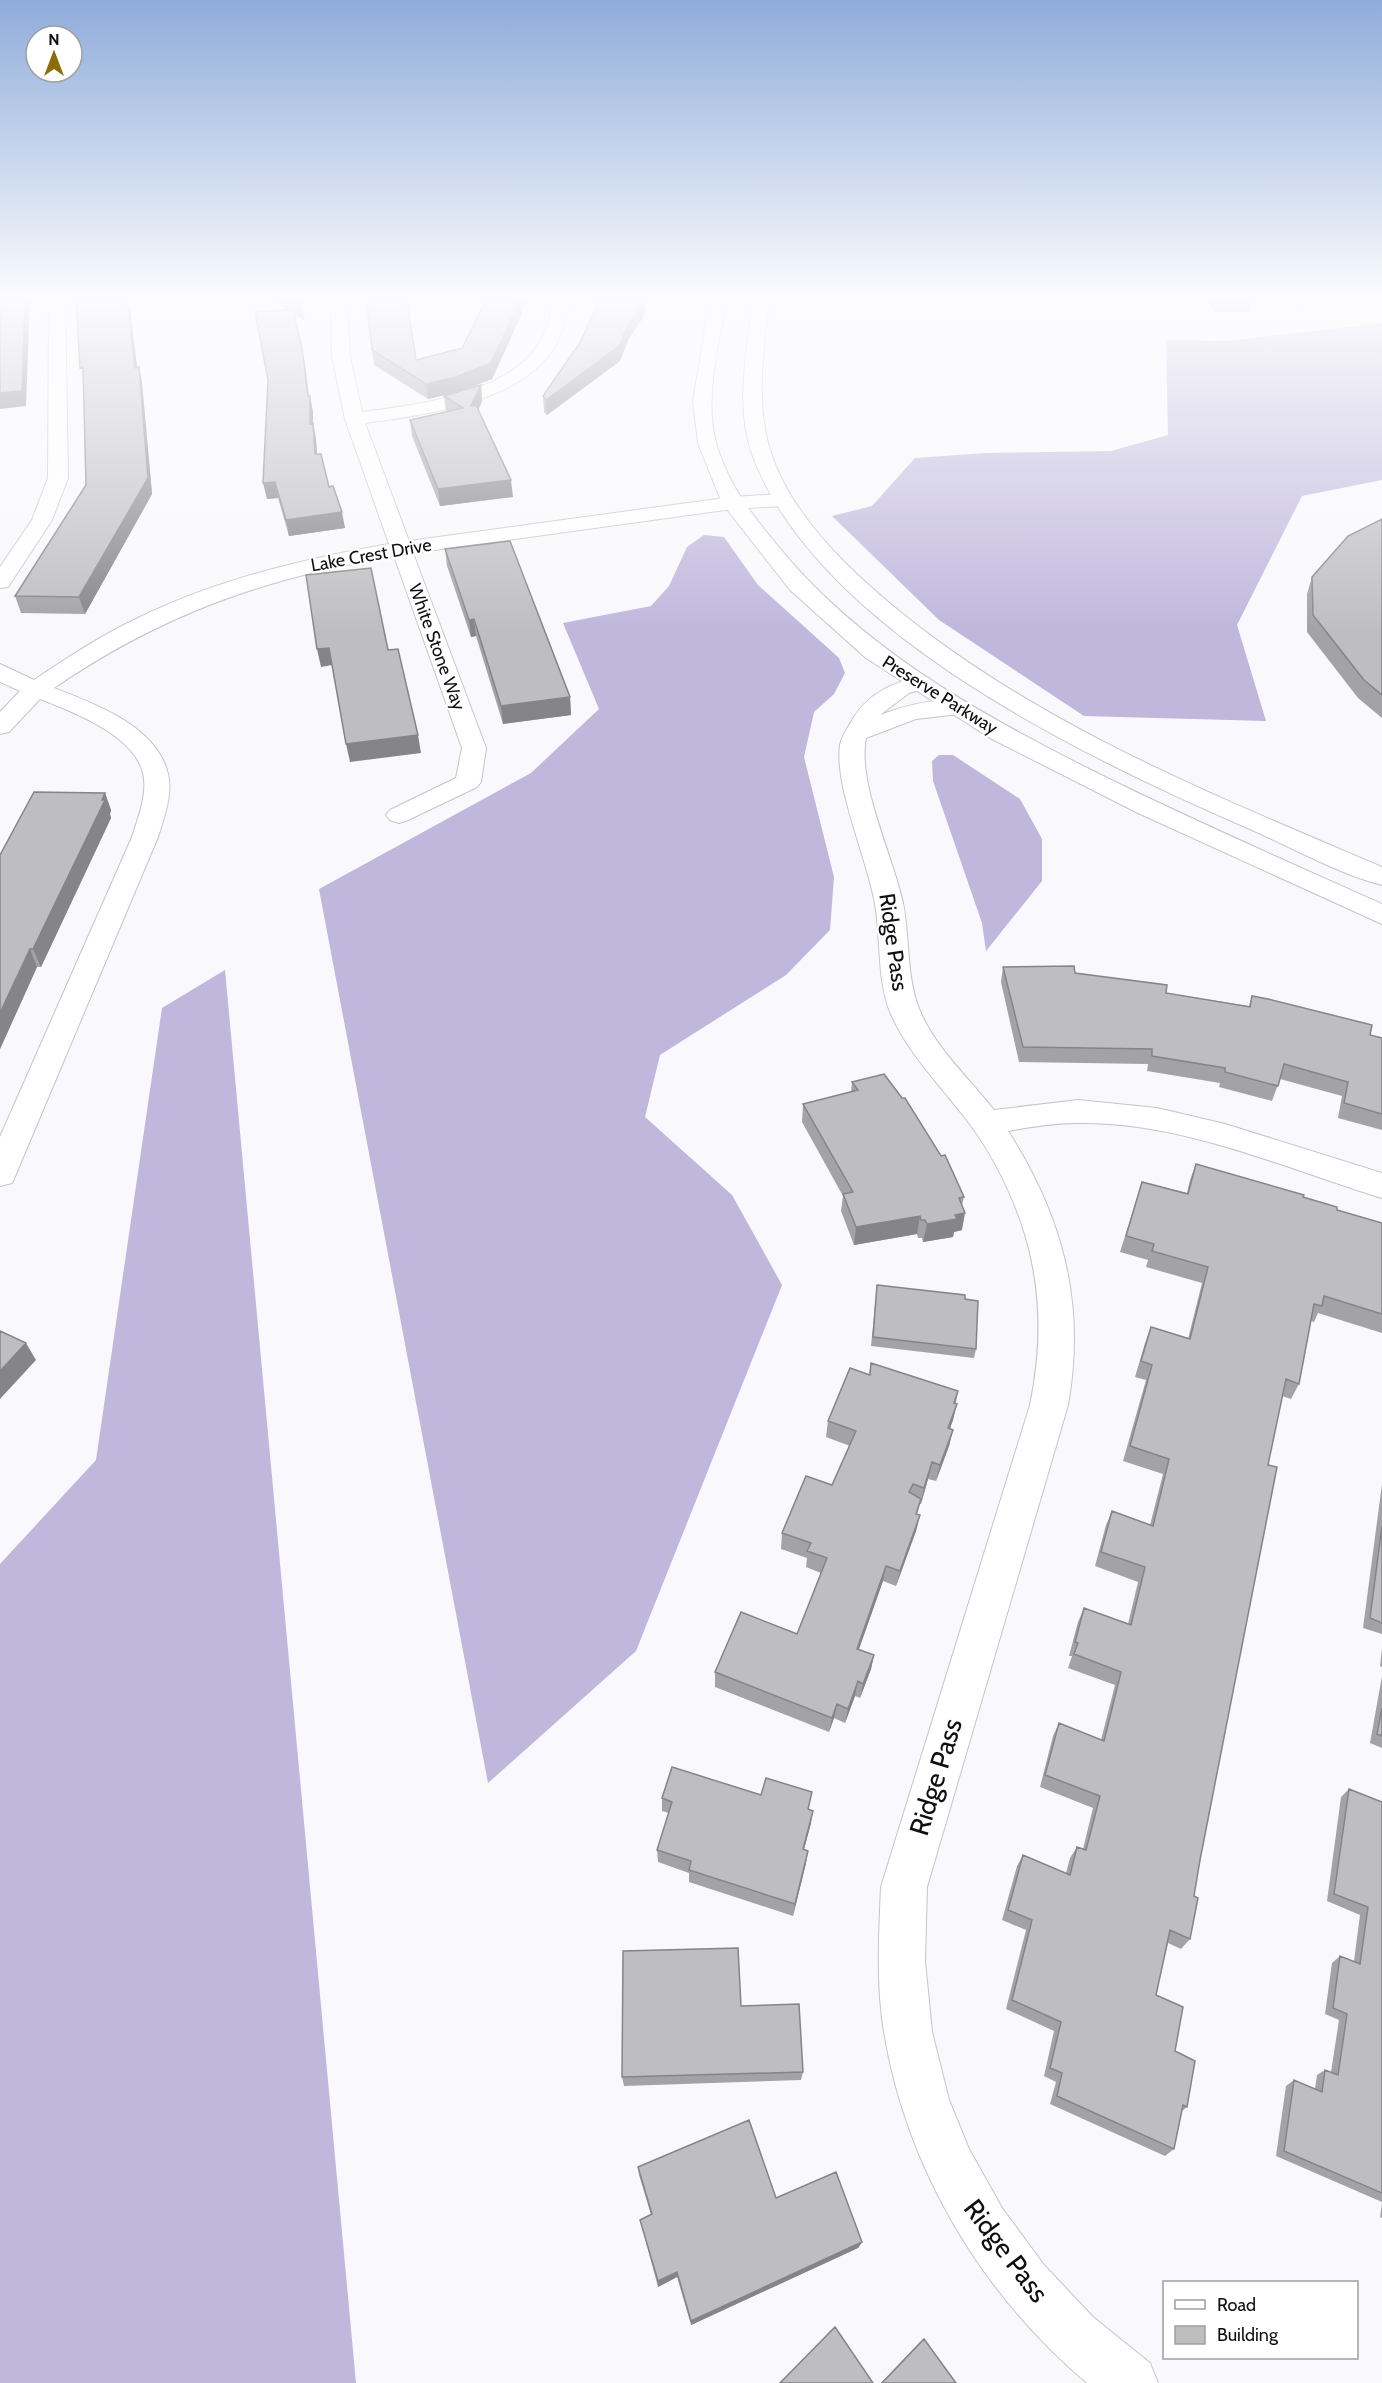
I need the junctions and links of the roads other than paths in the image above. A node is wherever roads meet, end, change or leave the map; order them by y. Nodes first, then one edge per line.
1 (58, 411) edge
2 (352, 411) edge
3 (398, 411) edge
4 (703, 411) edge
5 (755, 411) edge
6 (354, 419) junction
7 (783, 500) junction
8 (732, 503) junction
9 (400, 548) junction
10 (0, 582) edge
11 (0, 671) edge
12 (921, 683) junction
13 (36, 690) junction
14 (959, 708) junction
15 (0, 727) edge
16 (854, 738) junction
17 (399, 814) dead end
18 (1382, 877) edge
19 (1382, 915) edge
20 (986, 1123) junction
21 (0, 1173) edge
22 (1382, 1186) edge
23 (1130, 2383) edge

1 - 10 street
2 - 6 street, White Stone Way
3 - 6 street
4 - 8 street, Preserve Parkway
5 - 7 street, Preserve Parkway
6 - 9 street, White Stone Way
7 - 8 street, Lake Crest Drive
7 - 18 street, Preserve Parkway
8 - 9 street, Lake Crest Drive
8 - 12 street, Preserve Parkway
9 - 13 street, Lake Crest Drive
9 - 17 street, White Stone Way
11 - 13 street
12 - 14 street, Preserve Parkway
12 - 16 street
13 - 15 street, Lake Crest Drive
13 - 21 street
14 - 16 street
14 - 19 street, Preserve Parkway
16 - 20 street, Ridge Pass
20 - 22 street
20 - 23 street, Ridge Pass

